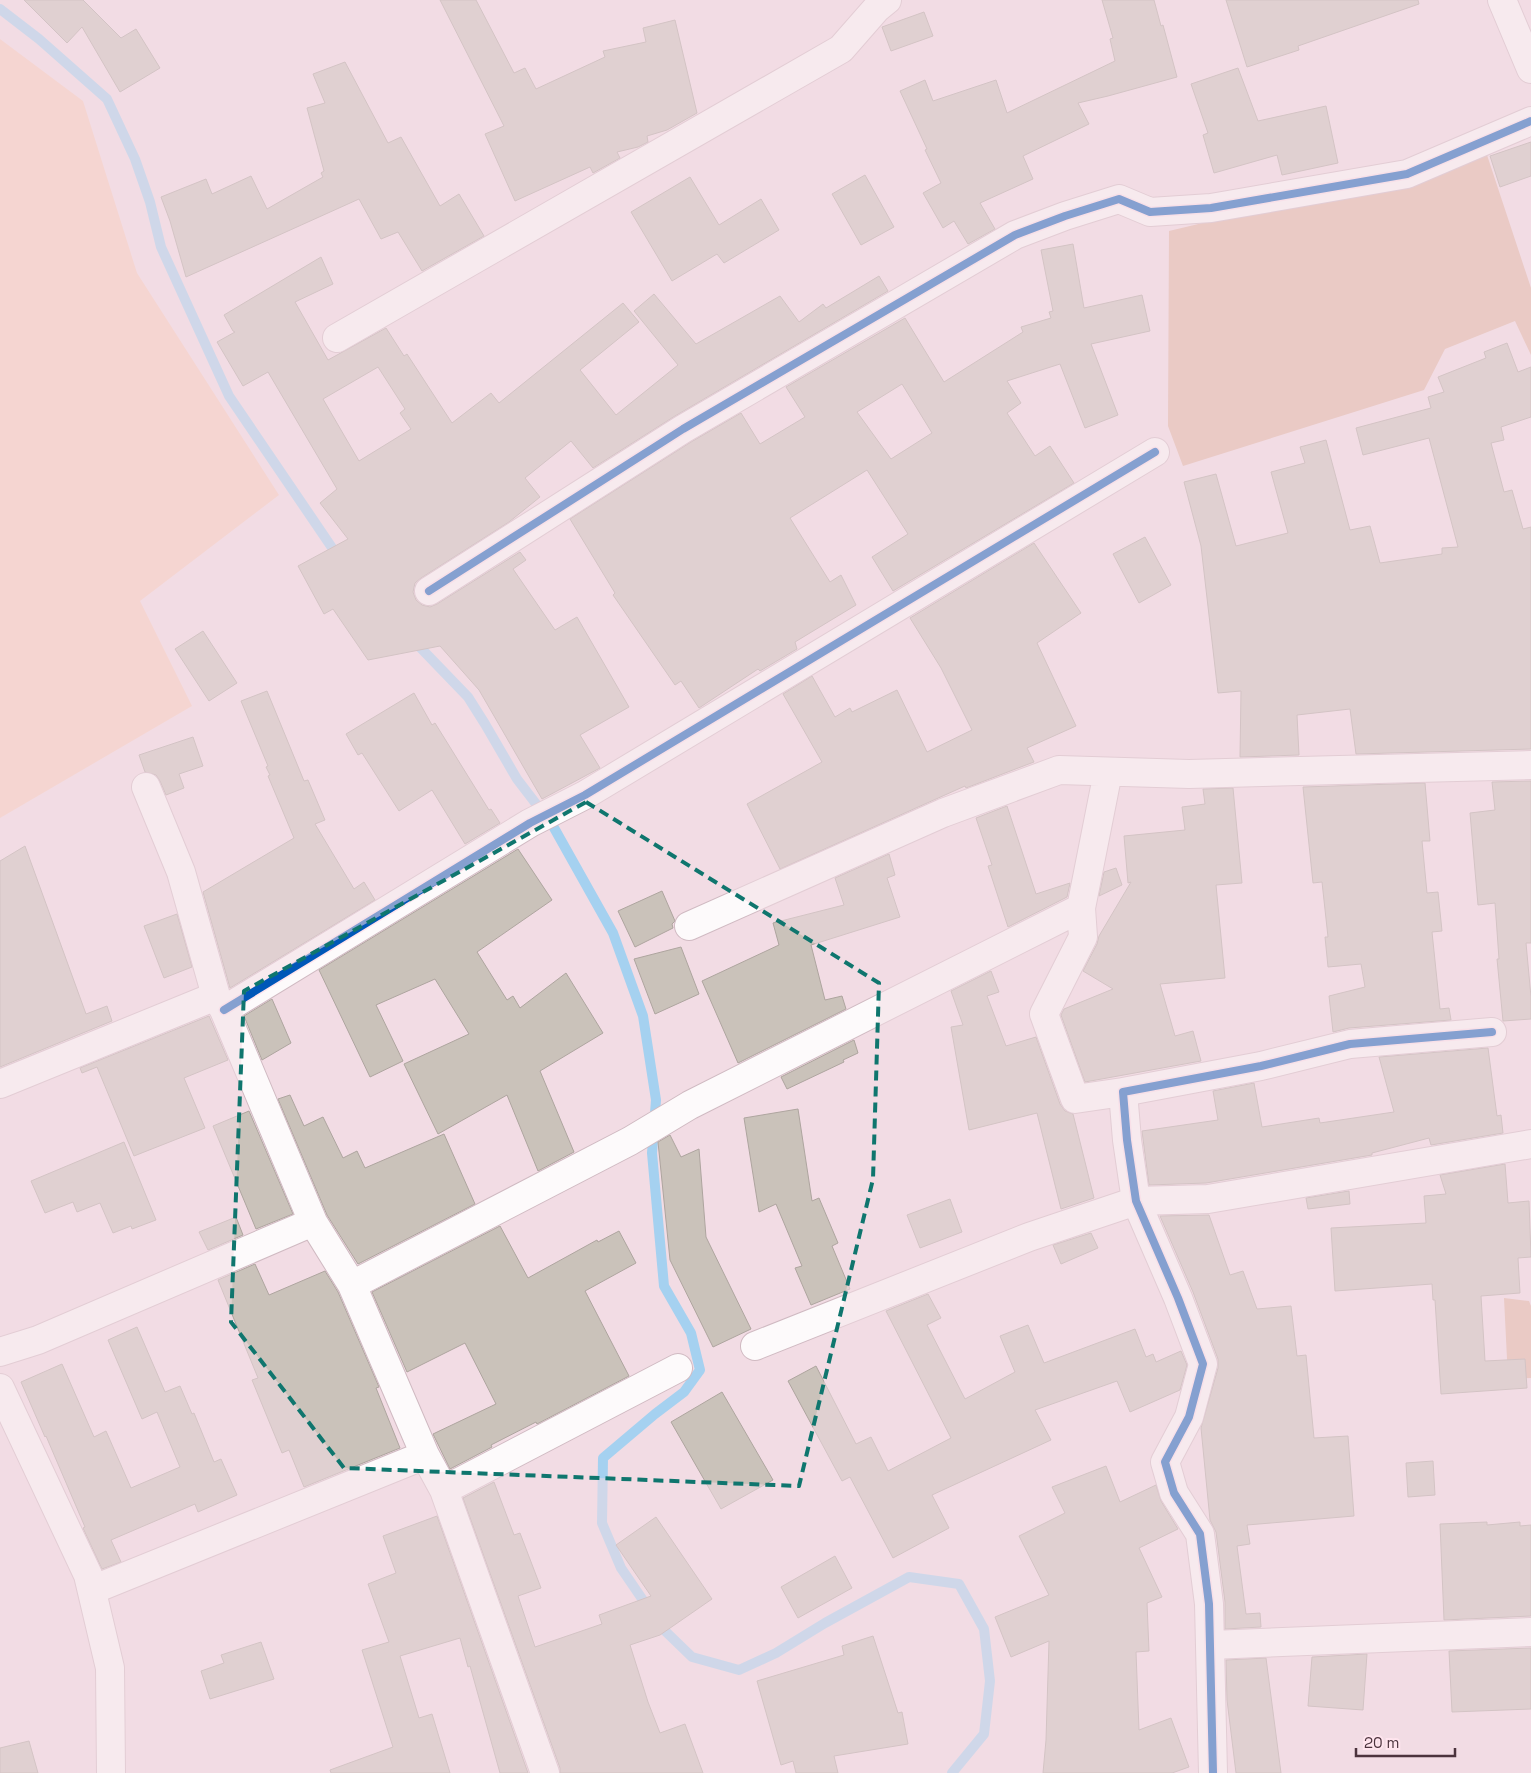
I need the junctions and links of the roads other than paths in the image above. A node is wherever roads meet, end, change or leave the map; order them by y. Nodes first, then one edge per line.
1 (887, 0) edge
2 (1502, 0) edge
3 (1531, 70) edge
4 (1531, 122) edge
5 (337, 338) dead end
6 (1155, 452) dead end
7 (428, 591) dead end
8 (1531, 765) edge
9 (1108, 772) junction
10 (146, 787) dead end
11 (1081, 908) junction
12 (689, 926) dead end
13 (220, 1003) junction
14 (1492, 1032) dead end
15 (0, 1084) edge
16 (1123, 1092) junction
17 (1531, 1144) edge
18 (1136, 1201) junction
19 (313, 1222) junction
20 (352, 1286) junction
21 (754, 1346) dead end
22 (0, 1352) edge
23 (678, 1368) dead end
24 (0, 1388) edge
25 (425, 1455) junction
26 (444, 1490) junction
27 (92, 1590) junction
28 (1531, 1632) edge
29 (1211, 1645) junction
30 (111, 1773) edge
31 (544, 1773) edge
32 (1213, 1773) edge

1 - 5 street
2 - 3 street
4 - 7 street
6 - 13 street
8 - 9 street
9 - 11 street
9 - 12 street
10 - 13 street
11 - 16 street
11 - 20 street
13 - 15 street
13 - 19 street
14 - 16 street
16 - 18 street
17 - 18 street
18 - 21 street
18 - 29 street
19 - 20 street
19 - 22 street
20 - 25 street
23 - 26 street
24 - 27 street
25 - 26 street
25 - 27 street
26 - 31 street
27 - 30 street
28 - 29 street
29 - 32 street

